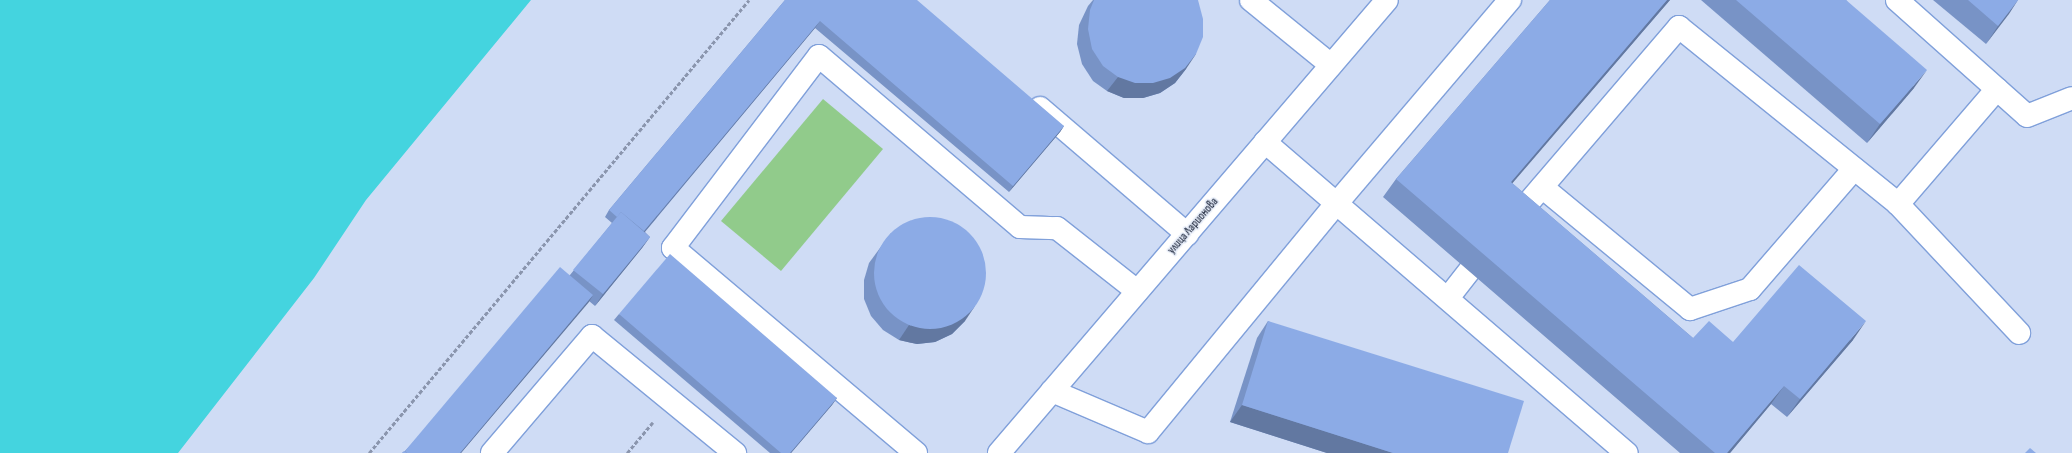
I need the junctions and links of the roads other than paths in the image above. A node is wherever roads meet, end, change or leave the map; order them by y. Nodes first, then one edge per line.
1 (1251, 0) edge
2 (1387, 0) edge
3 (1510, 0) edge
4 (1898, 0) edge
5 (1331, 65) junction
6 (1997, 89) junction
7 (1023, 94) edge
8 (2072, 98) edge
9 (1265, 142) junction
10 (1854, 169) junction
11 (1542, 187) junction
12 (1337, 203) junction
13 (1898, 204) junction
14 (1517, 216) edge
15 (1187, 234) junction
16 (1469, 271) dead end
17 (1137, 292) junction
18 (1448, 298) junction
19 (2019, 332) dead end
20 (1052, 391) junction
21 (492, 453) edge
22 (735, 453) edge
23 (916, 453) edge
24 (999, 453) edge
25 (1627, 453) edge

1 - 5 street
2 - 5 street, улица Ларионова
3 - 12 street
4 - 6 street
5 - 9 street, улица Ларионова
6 - 8 street
6 - 13 street
7 - 15 street
9 - 12 street
9 - 15 street, улица Ларионова
10 - 11 street
10 - 11 street
10 - 13 street
11 - 14 street
12 - 18 street
12 - 20 street
13 - 19 street
15 - 17 street, улица Ларионова
16 - 18 street
17 - 20 street, улица Ларионова
17 - 23 street
18 - 25 street
20 - 24 street, улица Ларионова
21 - 22 street

